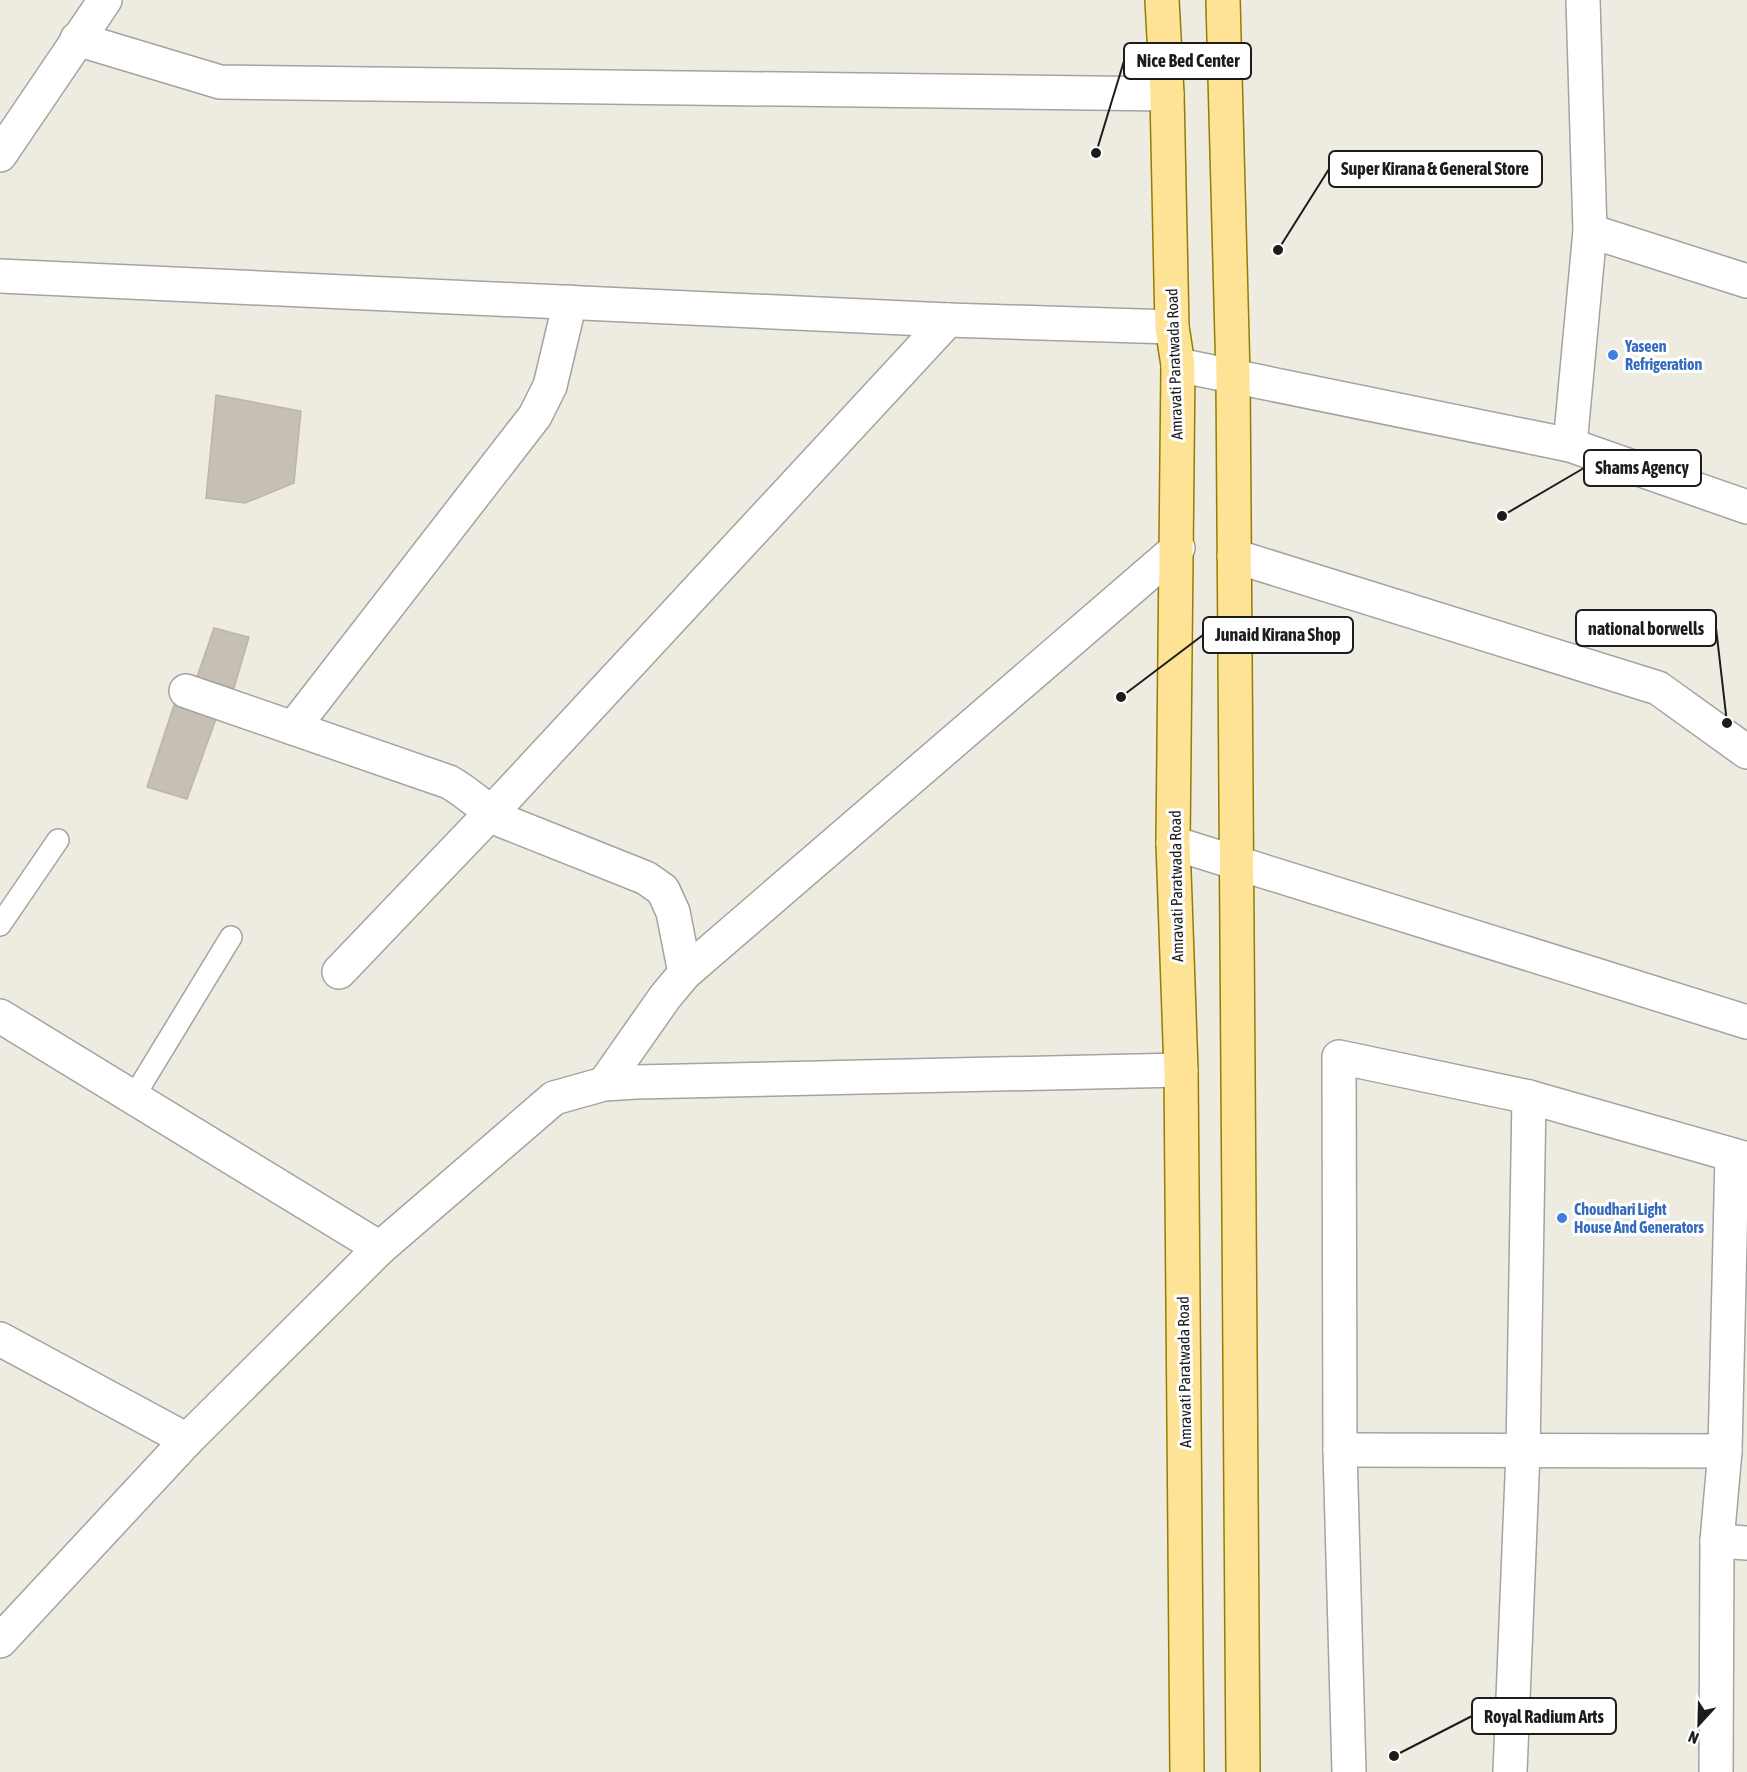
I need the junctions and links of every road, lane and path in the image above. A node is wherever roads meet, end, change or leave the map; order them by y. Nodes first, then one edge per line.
1 (105, 0) edge
2 (1162, 0) edge
3 (1223, 0) edge
4 (1583, 0) edge
5 (77, 39) junction
6 (1167, 94) junction
7 (0, 155) edge
8 (1590, 231) junction
9 (0, 276) edge
10 (1747, 280) edge
11 (570, 303) junction
12 (948, 320) junction
13 (1172, 327) junction
14 (1178, 365) junction
15 (1233, 376) junction
16 (1570, 446) junction
17 (1747, 507) edge
18 (1178, 548) junction
19 (1234, 556) junction
20 (186, 691) dead end
21 (293, 729) junction
22 (1747, 752) edge
23 (491, 813) junction
24 (58, 840) dead end
25 (1173, 843) junction
26 (1236, 862) junction
27 (0, 925) edge
28 (231, 937) dead end
29 (339, 972) dead end
30 (685, 973) junction
31 (0, 1016) edge
32 (1747, 1022) edge
33 (1181, 1070) junction
34 (603, 1084) junction
35 (1528, 1097) junction
36 (133, 1098) junction
37 (1739, 1157) edge
38 (380, 1248) junction
39 (0, 1339) edge
40 (187, 1440) junction
41 (1340, 1450) junction
42 (1725, 1451) junction
43 (1523, 1452) junction
44 (1732, 1542) edge
45 (0, 1641) edge
46 (1187, 1772) edge
47 (1243, 1772) edge
48 (1349, 1772) edge
49 (1510, 1772) edge
50 (1716, 1772) edge

1 - 5 street
2 - 6 main road, Amravati Paratwada Road
3 - 15 main road
4 - 8 street
5 - 6 street
5 - 7 street
6 - 13 main road, Amravati Paratwada Road
8 - 10 street
8 - 16 street
9 - 11 street
11 - 12 street
11 - 21 street
12 - 13 street
12 - 23 street
13 - 14 main road, Amravati Paratwada Road
14 - 15 street
14 - 18 main road, Amravati Paratwada Road
15 - 16 street
15 - 19 main road
16 - 17 street
18 - 25 main road, Amravati Paratwada Road
18 - 30 street
19 - 22 street
19 - 26 main road
20 - 21 street
21 - 23 street
23 - 29 street
23 - 30 street
24 - 27 lane
25 - 26 street
25 - 33 main road, Amravati Paratwada Road
26 - 32 street
26 - 47 main road
28 - 36 lane
30 - 34 street
31 - 36 street
33 - 34 street
33 - 46 main road, Amravati Paratwada Road
34 - 38 street
35 - 37 street
35 - 41 street
35 - 43 street
36 - 38 street
37 - 42 street
38 - 40 street
39 - 40 street
40 - 45 street
41 - 43 street
41 - 48 street
42 - 43 street
42 - 44 street
43 - 49 street
44 - 50 street

